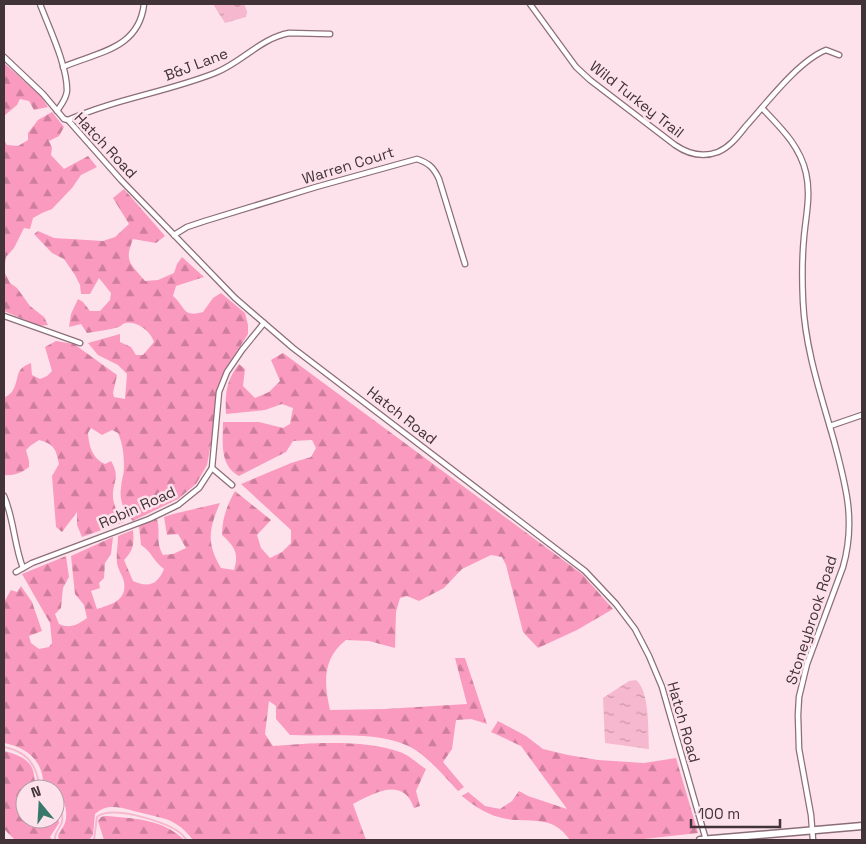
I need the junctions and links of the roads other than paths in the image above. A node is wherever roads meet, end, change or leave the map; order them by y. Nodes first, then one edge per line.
1 (40, 4) edge
2 (144, 4) edge
3 (530, 4) edge
4 (330, 34) dead end
5 (839, 54) dead end
6 (4, 57) edge
7 (64, 67) junction
8 (762, 108) junction
9 (57, 111) junction
10 (68, 120) junction
11 (174, 234) junction
12 (465, 264) dead end
13 (4, 316) edge
14 (264, 323) junction
15 (80, 343) dead end
16 (862, 415) edge
17 (830, 426) junction
18 (212, 468) junction
19 (232, 485) dead end
20 (4, 496) edge
21 (23, 568) junction
22 (16, 572) dead end
23 (862, 826) edge
24 (812, 830) junction
25 (703, 840) edge
26 (813, 840) edge

1 - 7 street
2 - 7 street
3 - 8 street, Wild Turkey Trail
4 - 10 street, B&J Lane
5 - 8 street, Wild Turkey Trail
6 - 9 street, Hatch Road
7 - 9 street
8 - 17 street, Stoneybrook Road
9 - 10 street, Hatch Road
10 - 11 street, Hatch Road
11 - 12 street, Warren Court
11 - 14 street, Hatch Road
13 - 15 street
14 - 18 street, Robin Road
14 - 25 street, Hatch Road
16 - 17 street
17 - 24 street, Stoneybrook Road
18 - 19 street
18 - 21 street, Robin Road
20 - 21 street
21 - 22 street, Robin Road
23 - 24 street
24 - 25 street
24 - 26 street, Stoneybrook Road

